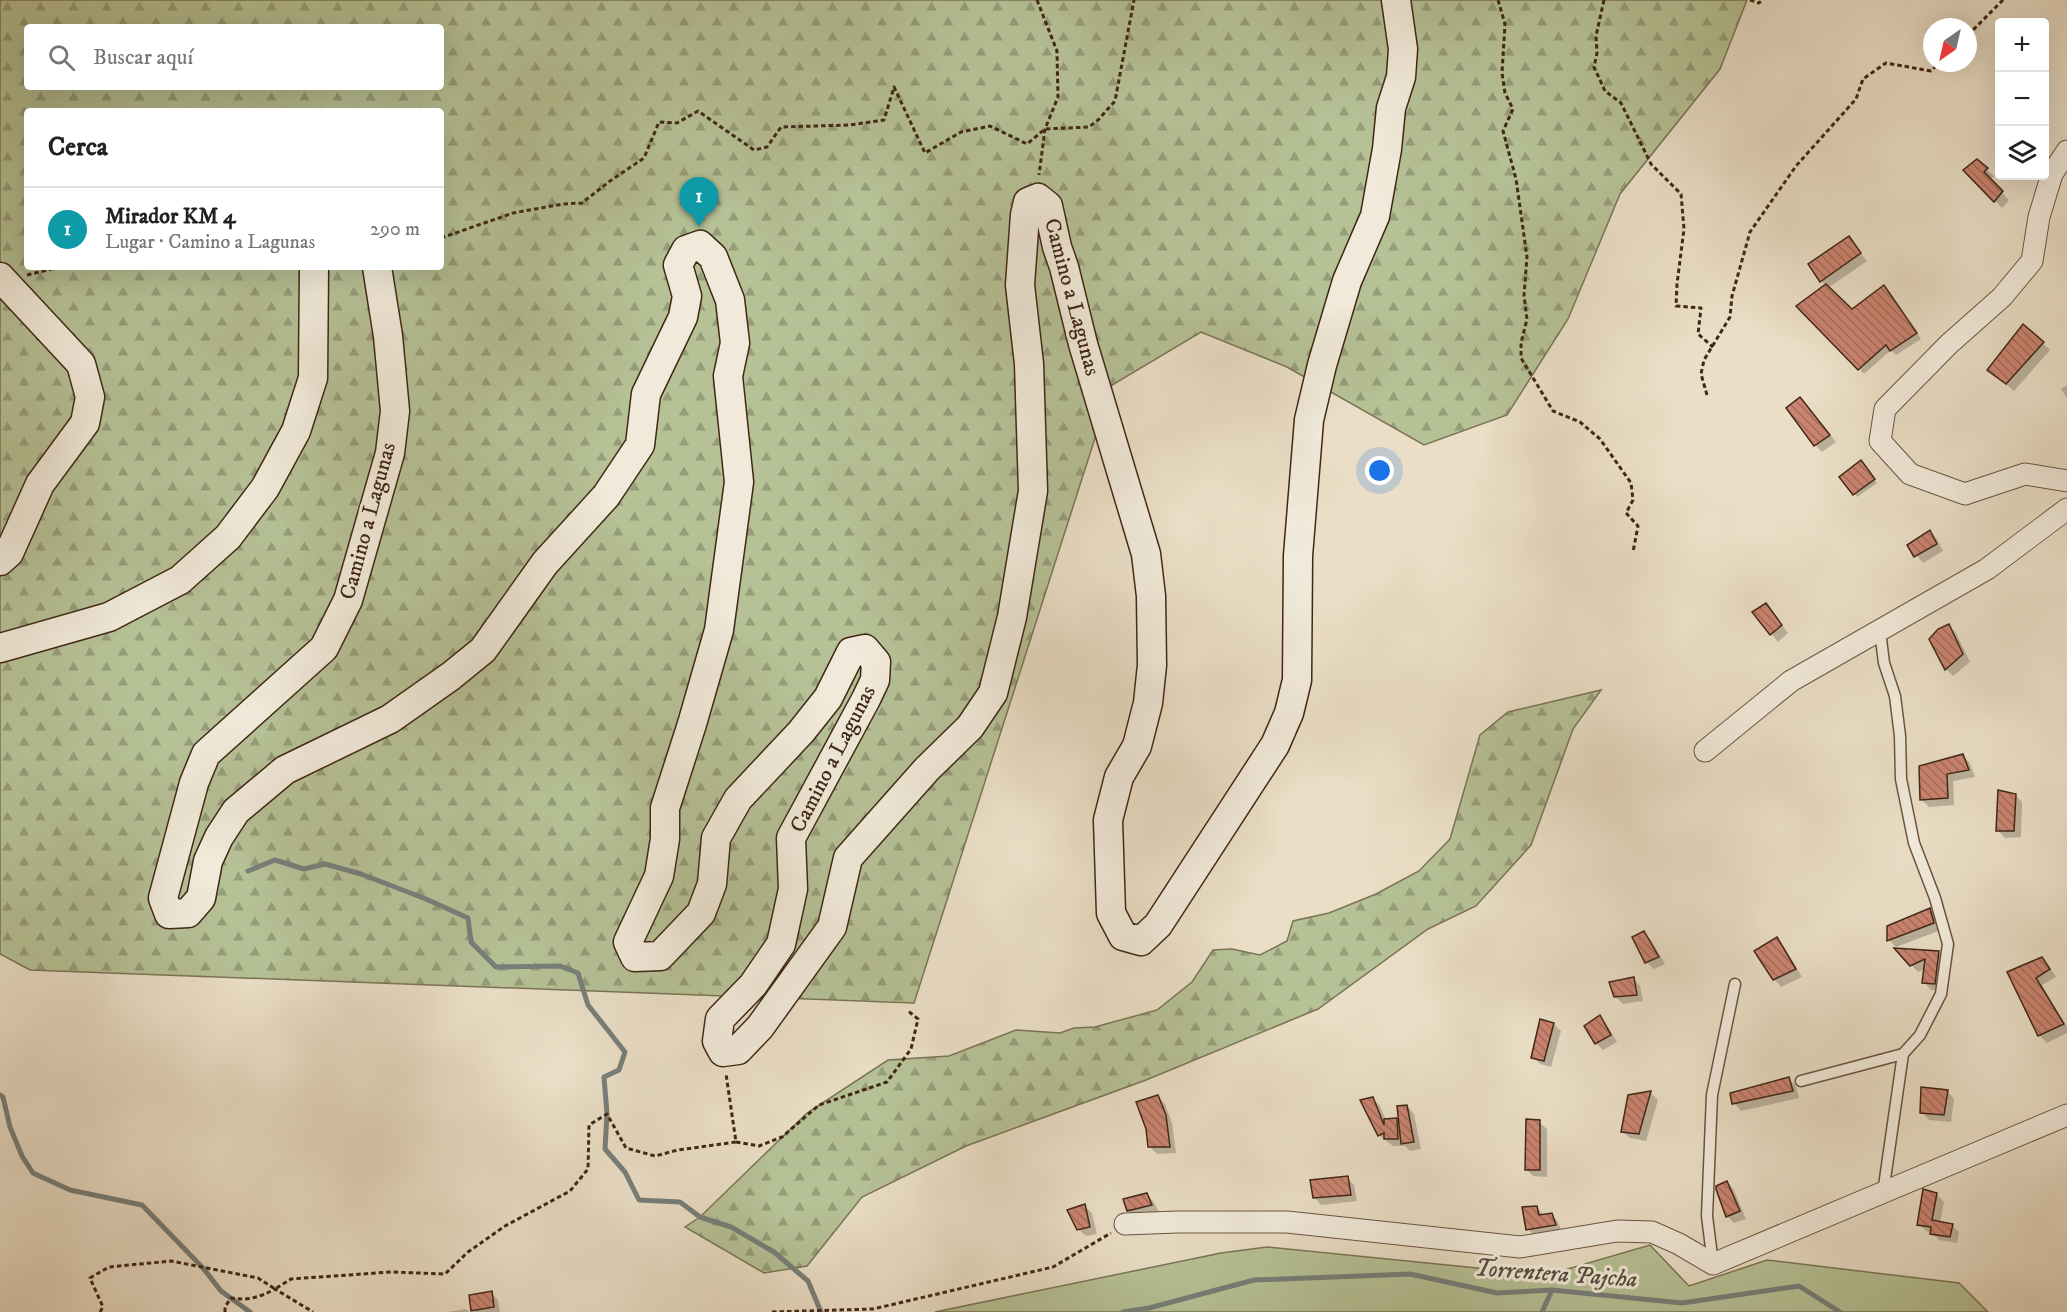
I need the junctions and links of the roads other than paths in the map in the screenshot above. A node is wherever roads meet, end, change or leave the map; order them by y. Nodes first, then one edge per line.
1 (1396, 0) edge
2 (2067, 152) edge
3 (314, 270) edge
4 (377, 270) edge
5 (0, 278) edge
6 (2067, 482) edge
7 (2067, 508) edge
8 (0, 561) edge
9 (1880, 631) junction
10 (0, 648) edge
11 (1705, 751) dead end
12 (1736, 984) dead end
13 (1904, 1054) junction
14 (1801, 1081) dead end
15 (2067, 1115) edge
16 (1883, 1193) junction
17 (1125, 1224) road end
18 (1713, 1264) junction

1 - 4 street, Camino a Lagunas
2 - 6 street
3 - 10 street
5 - 8 street
7 - 9 street
9 - 11 street
9 - 13 lane
12 - 18 lane
13 - 14 lane
13 - 16 lane
15 - 16 street
16 - 18 street
17 - 18 street

